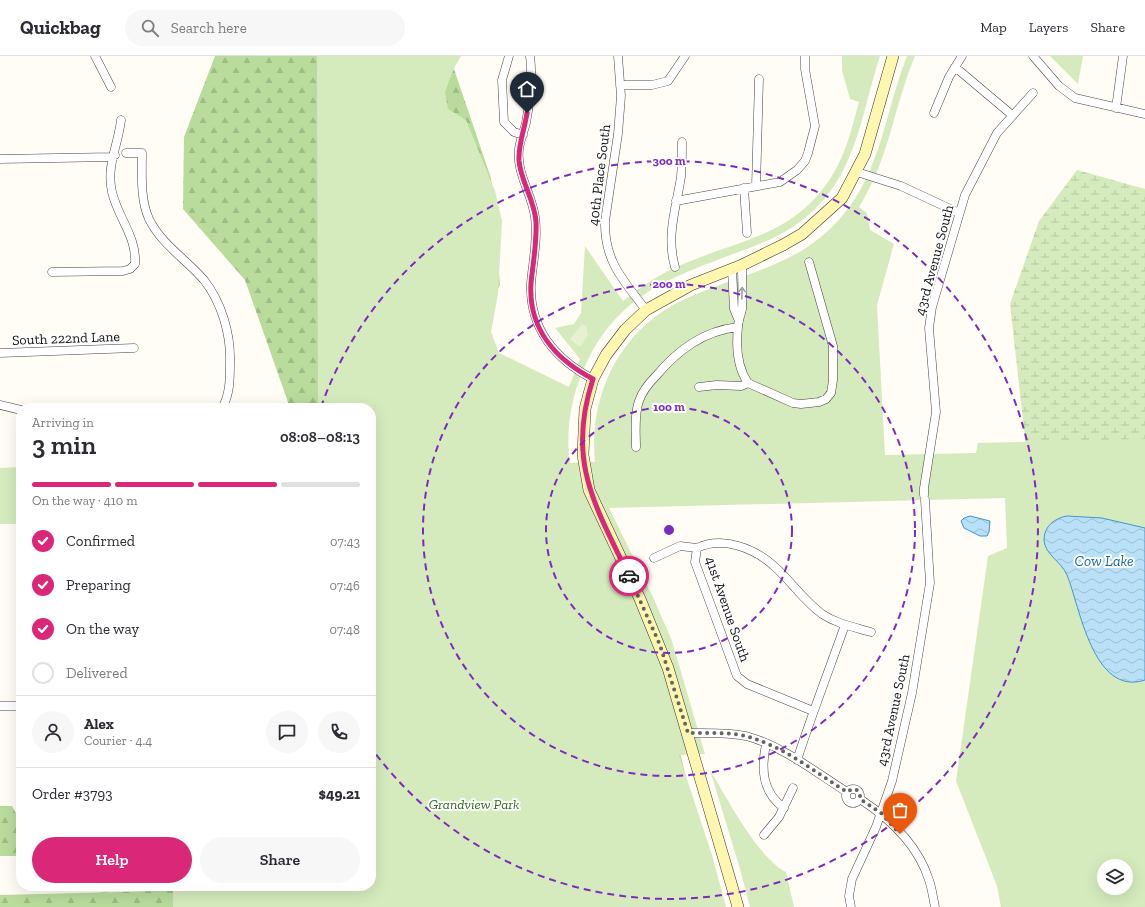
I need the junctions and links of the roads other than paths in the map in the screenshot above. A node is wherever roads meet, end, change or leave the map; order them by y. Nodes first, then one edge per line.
1 (95, 56) edge
2 (509, 56) edge
3 (530, 56) edge
4 (618, 56) edge
5 (685, 56) edge
6 (805, 56) edge
7 (893, 56) edge
8 (962, 56) edge
9 (1033, 56) edge
10 (1124, 56) edge
11 (954, 67) junction
12 (759, 79) dead end
13 (620, 86) junction
14 (111, 87) dead end
15 (1033, 93) dead end
16 (1116, 108) junction
17 (934, 113) dead end
18 (1145, 114) edge
19 (1012, 115) junction
20 (121, 120) dead end
21 (523, 135) junction
22 (682, 142) dead end
23 (126, 153) dead end
24 (114, 156) junction
25 (0, 159) edge
26 (857, 172) junction
27 (756, 186) junction
28 (744, 188) junction
29 (676, 201) junction
30 (959, 213) junction
31 (747, 233) dead end
32 (809, 262) dead end
33 (675, 267) dead end
34 (737, 267) junction
35 (52, 272) dead end
36 (646, 310) junction
37 (738, 324) junction
38 (134, 348) dead end
39 (0, 354) edge
40 (593, 379) junction
41 (748, 383) junction
42 (699, 387) dead end
43 (225, 403) edge
44 (0, 405) edge
45 (16, 409) edge
46 (636, 447) dead end
47 (697, 548) junction
48 (654, 558) dead end
49 (845, 625) junction
50 (871, 632) dead end
51 (0, 706) edge
52 (16, 706) edge
53 (812, 711) junction
54 (688, 733) junction
55 (766, 744) junction
56 (798, 760) junction
57 (793, 788) dead end
58 (784, 808) junction
59 (881, 813) junction
60 (764, 835) dead end
61 (738, 907) edge
62 (851, 907) edge
63 (935, 907) edge

1 - 14 street
2 - 21 street
3 - 21 street
4 - 13 street, 40th Place South
5 - 13 street
6 - 27 street
7 - 26 street
8 - 11 street
9 - 16 street
10 - 16 street
11 - 17 street
11 - 19 street
12 - 27 street
13 - 36 street, 40th Place South
15 - 19 street, 43rd Avenue South
16 - 18 street
19 - 30 street, 43rd Avenue South
20 - 24 street
21 - 40 street
22 - 29 street
23 - 43 street
24 - 25 street
24 - 35 street
26 - 30 street
26 - 34 street
27 - 28 street
28 - 29 street
28 - 31 street
29 - 33 street
30 - 59 street, 43rd Avenue South
32 - 41 street
34 - 36 street
34 - 37 street
36 - 40 street
37 - 41 street
37 - 46 street
38 - 39 street, South 222nd Lane
40 - 54 street
41 - 42 street
44 - 45 street
47 - 48 street, 41st Avenue South
47 - 49 street
47 - 53 street, 41st Avenue South
49 - 50 street
49 - 53 street
51 - 52 street
53 - 56 street
54 - 55 street
54 - 61 street
55 - 56 street
55 - 58 street
56 - 59 street
57 - 58 street
58 - 60 street
59 - 62 street, 43rd Avenue South
59 - 63 street

